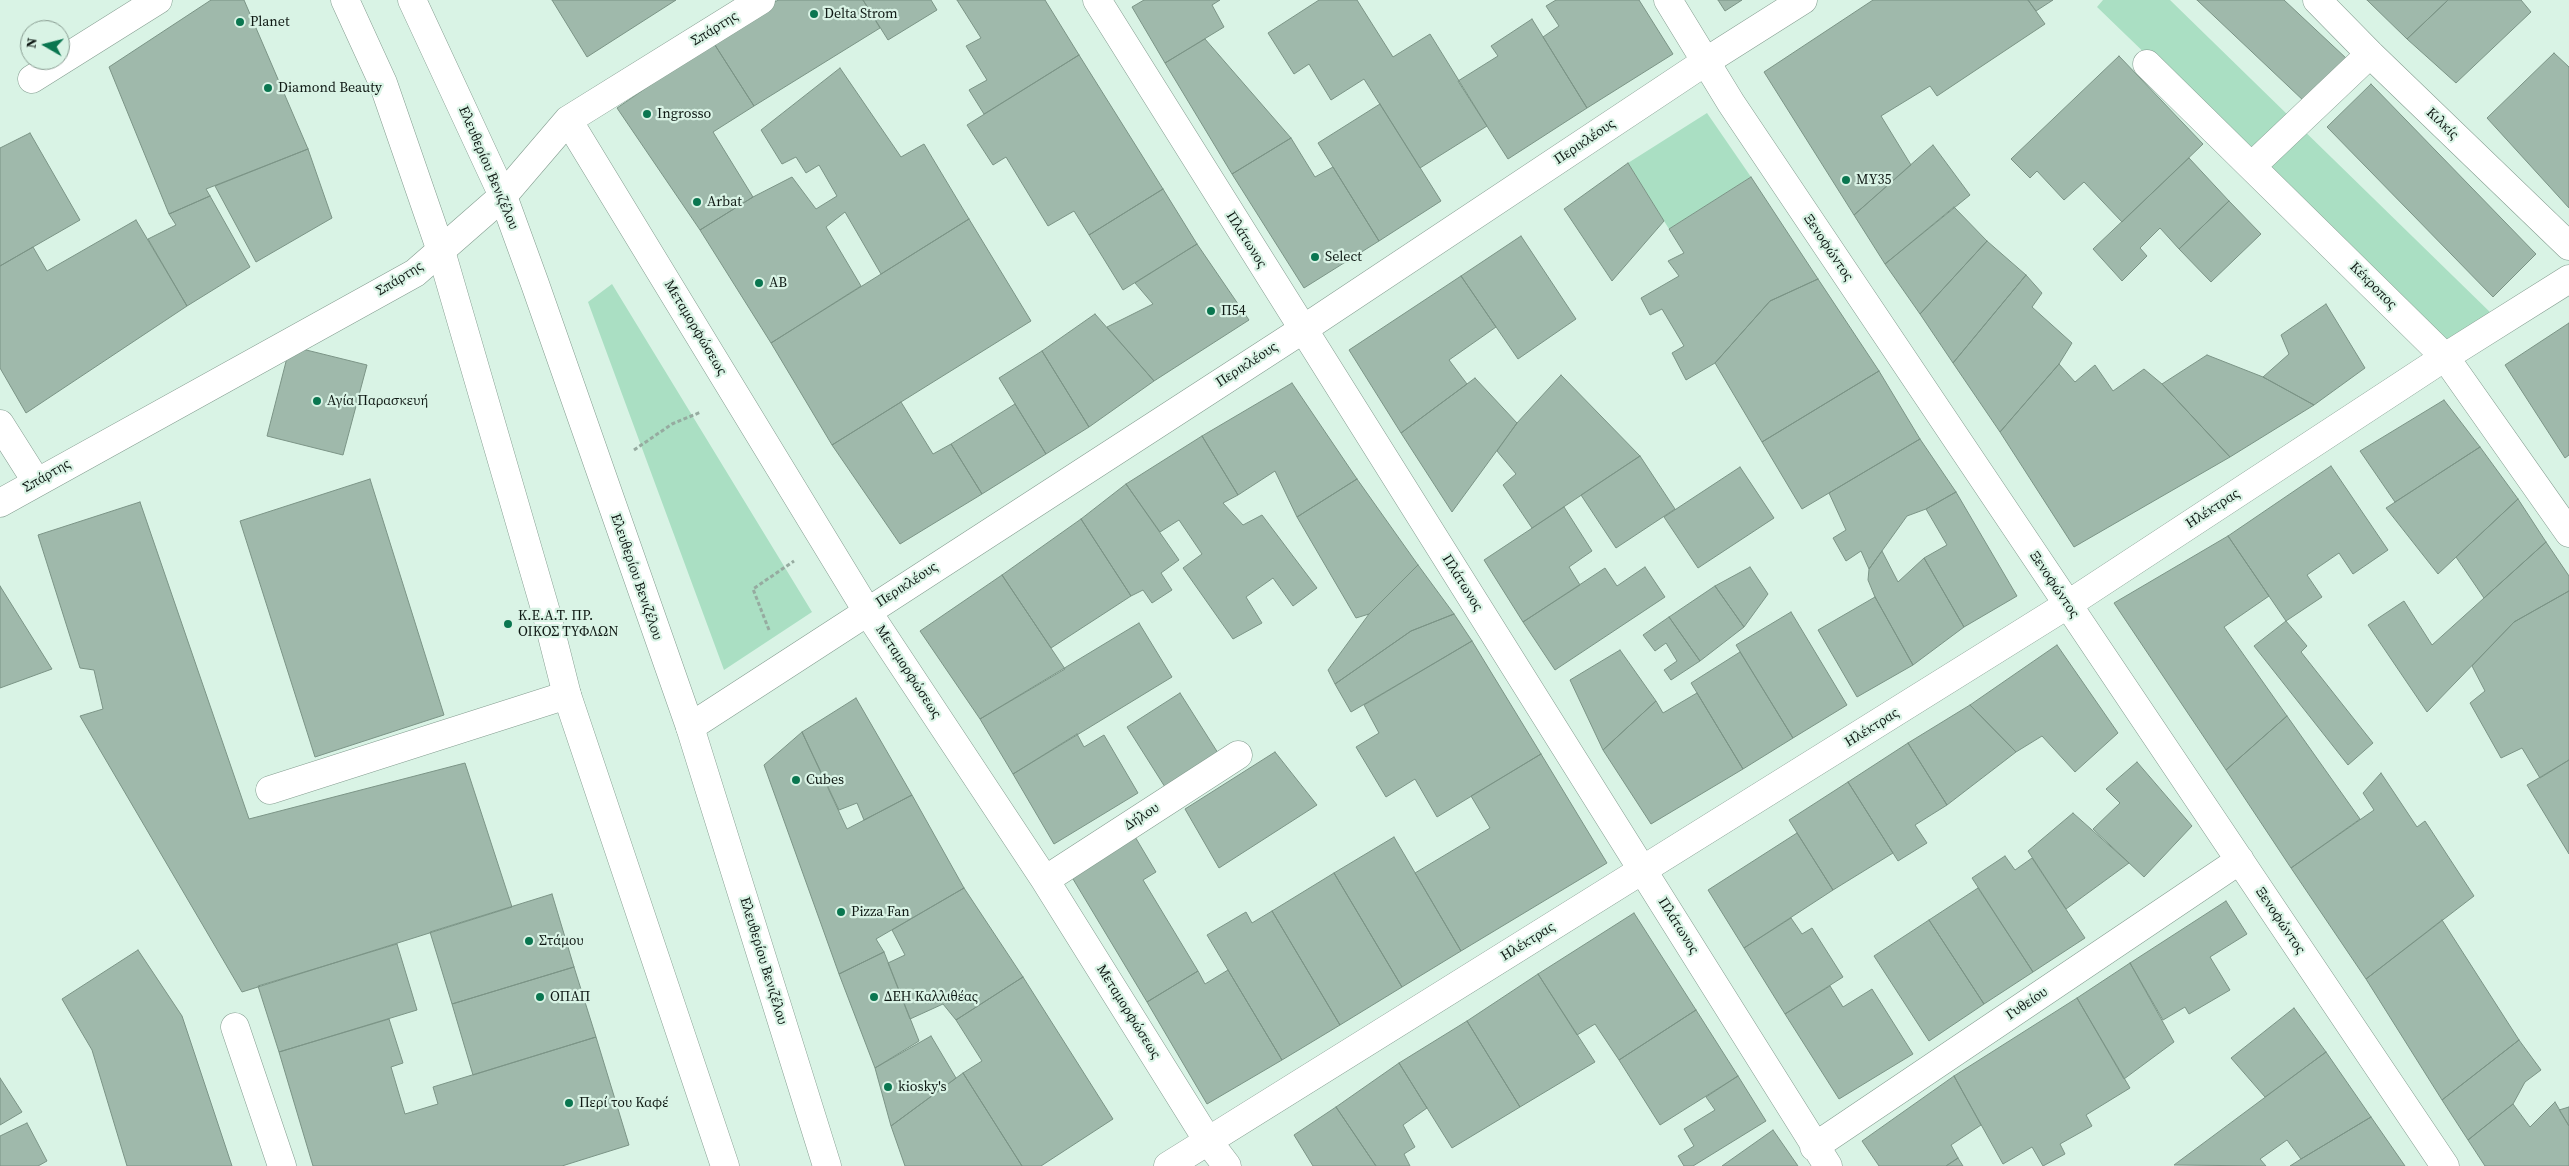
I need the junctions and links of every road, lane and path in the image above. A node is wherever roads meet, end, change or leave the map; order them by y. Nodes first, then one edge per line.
1 (158, 0) edge
2 (345, 0) edge
3 (412, 0) edge
4 (761, 0) edge
5 (1097, 0) edge
6 (1668, 0) edge
7 (1803, 0) edge
8 (2317, 0) edge
9 (2370, 54) junction
10 (1705, 62) junction
11 (2147, 64) dead end
12 (32, 79) dead end
13 (568, 120) junction
14 (2252, 166) junction
15 (503, 196) junction
16 (2569, 246) edge
17 (441, 251) junction
18 (2569, 279) edge
19 (1302, 330) junction
20 (2445, 357) junction
21 (702, 412) dead end
22 (0, 424) edge
23 (634, 450) dead end
24 (36, 481) junction
25 (0, 503) edge
26 (2569, 533) edge
27 (798, 557) dead end
28 (2067, 605) junction
29 (867, 611) junction
30 (773, 639) dead end
31 (567, 695) junction
32 (690, 727) junction
33 (1238, 755) dead end
34 (270, 790) dead end
35 (2240, 860) junction
36 (1644, 871) junction
37 (1045, 880) junction
38 (235, 1027) dead end
39 (1208, 1141) junction
40 (1821, 1156) edge
41 (282, 1166) edge
42 (726, 1166) edge
43 (827, 1166) edge
44 (1168, 1166) edge
45 (1227, 1166) edge
46 (2445, 1166) edge

1 - 12 street
2 - 17 street
3 - 15 street, Ελευθερίου Βενιζέλου
4 - 13 street, Σπάρτης
5 - 19 street, Πλάτωνος
6 - 10 street, Ξενοφώντος
7 - 10 street, Περικλέους
8 - 9 street, Κιλκίς
9 - 14 street
9 - 16 street, Κιλκίς
10 - 19 street, Περικλέους
10 - 28 street, Ξενοφώντος
11 - 14 street, Κέκροπος
13 - 15 street, Σπάρτης
13 - 29 street, Μεταμορφώσεως
14 - 20 street, Κέκροπος
15 - 17 street, Σπάρτης
15 - 32 street, Ελευθερίου Βενιζέλου
17 - 24 street, Σπάρτης
17 - 31 street
18 - 20 street, Ηλέκτρας
19 - 29 street, Περικλέους
19 - 36 street, Πλάτωνος
20 - 26 street, Κέκροπος
20 - 28 street, Ηλέκτρας
21 - 23 path
22 - 24 street
24 - 25 street, Σπάρτης
27 - 30 path
28 - 35 street, Ξενοφώντος
28 - 36 street, Ηλέκτρας
29 - 32 street, Περικλέους
29 - 37 street, Μεταμορφώσεως
31 - 34 street
31 - 42 street
32 - 43 street, Ελευθερίου Βενιζέλου
33 - 37 street, Δήλου
35 - 40 street, Γυθείου
35 - 46 street, Ξενοφώντος
36 - 39 street, Ηλέκτρας
36 - 40 street, Πλάτωνος
37 - 39 street, Μεταμορφώσεως
38 - 41 street
39 - 44 street, Ηλέκτρας
39 - 45 street, Μεταμορφώσεως

